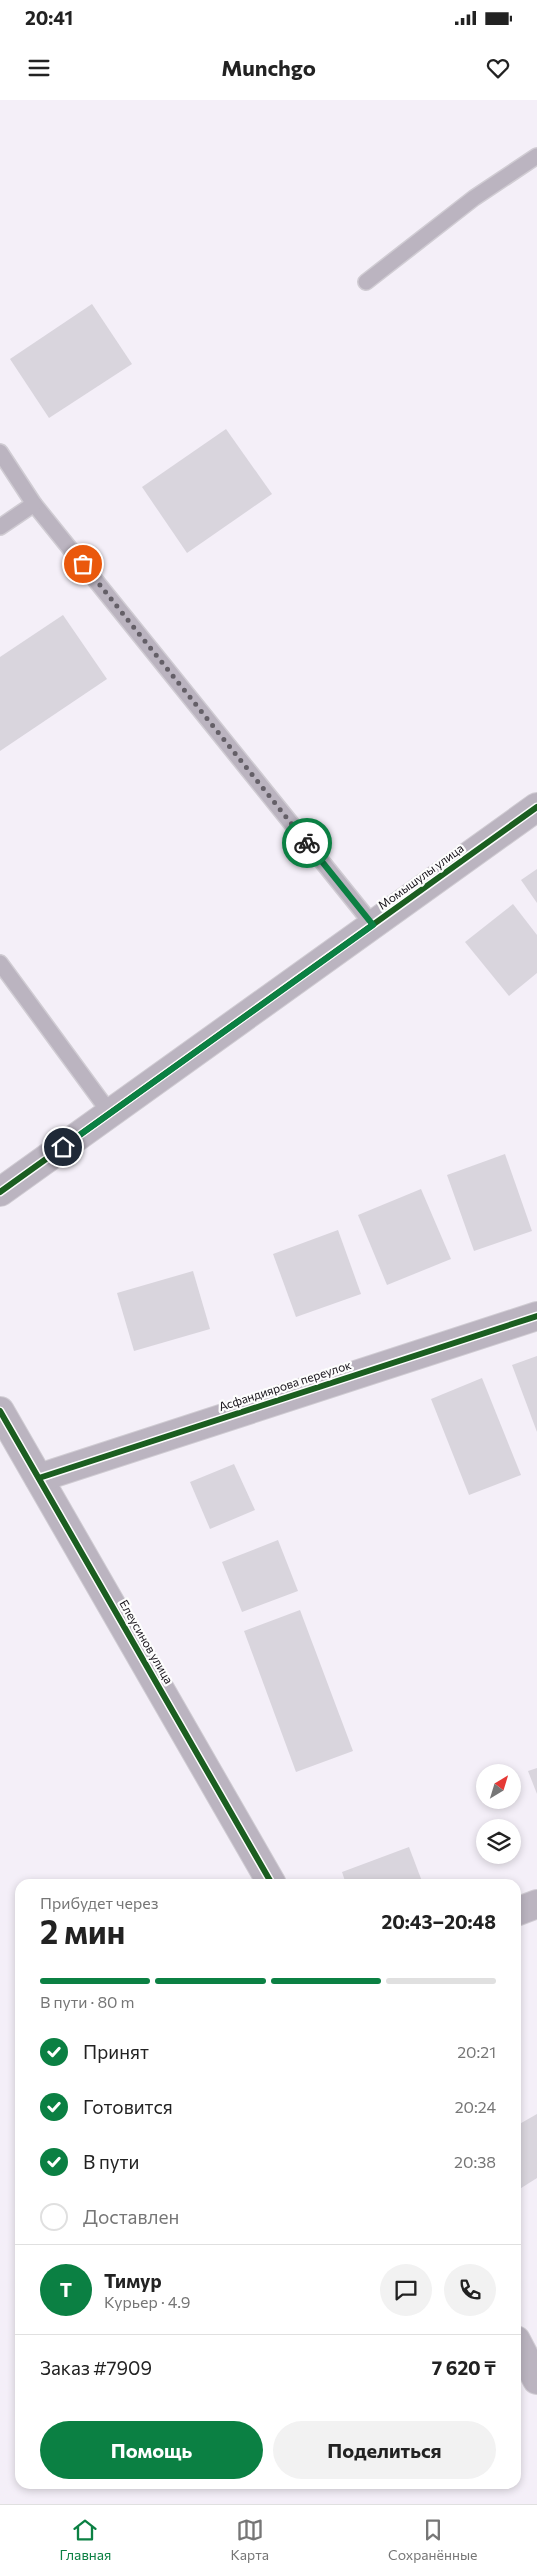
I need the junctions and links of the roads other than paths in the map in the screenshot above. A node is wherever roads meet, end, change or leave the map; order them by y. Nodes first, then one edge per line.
1 (537, 156) edge
2 (366, 282) dead end
3 (0, 452) edge
4 (34, 504) junction
5 (0, 527) edge
6 (537, 807) edge
7 (373, 925) junction
8 (0, 963) edge
9 (110, 1113) junction
10 (0, 1192) edge
11 (537, 1316) edge
12 (0, 1411) edge
13 (39, 1478) junction
14 (269, 1879) edge
15 (537, 1904) edge
16 (521, 1910) edge
17 (521, 2350) edge
18 (537, 2380) edge

1 - 2 lane
3 - 4 lane
4 - 5 lane
4 - 7 lane
6 - 7 street, Момышулы улица
7 - 9 street, Момышулы улица
8 - 9 lane
9 - 10 street, Момышулы улица
11 - 13 street, Асфандиярова переулок
12 - 13 street, Елеусинов улица
13 - 14 street, Елеусинов улица
15 - 16 street
17 - 18 street

